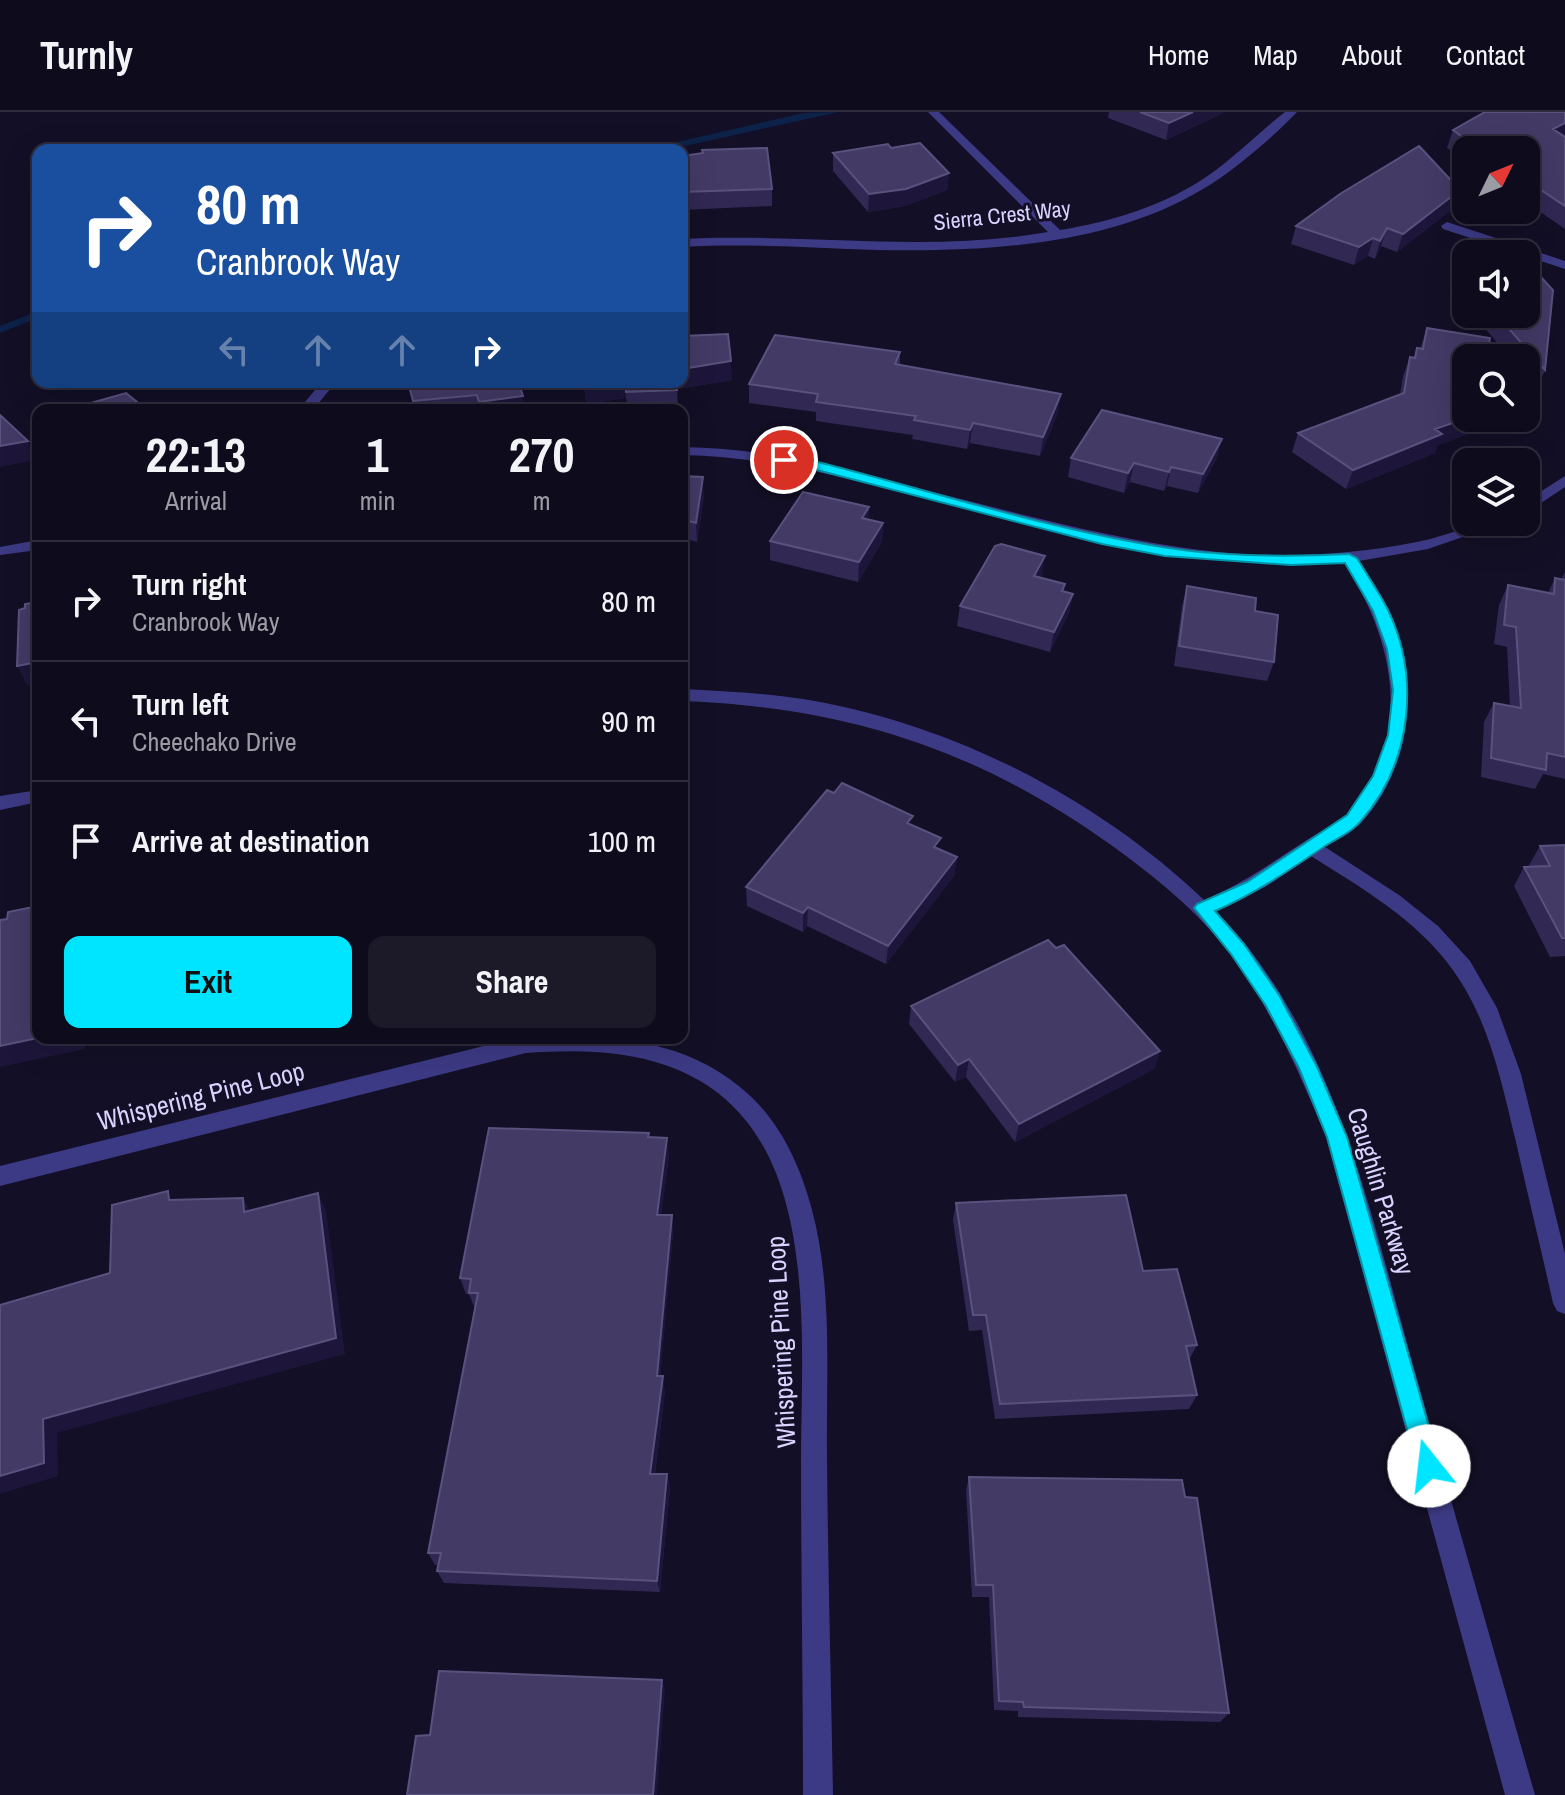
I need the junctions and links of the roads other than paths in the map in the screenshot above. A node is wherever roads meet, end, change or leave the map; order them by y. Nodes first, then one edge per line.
1 (933, 112) edge
2 (1292, 112) edge
3 (1447, 226) edge
4 (1057, 234) junction
5 (688, 243) edge
6 (1565, 265) edge
7 (324, 388) edge
8 (310, 404) edge
9 (688, 451) edge
10 (1565, 480) edge
11 (1540, 498) edge
12 (1462, 536) edge
13 (32, 546) edge
14 (3, 551) dead end
15 (1349, 558) junction
16 (688, 695) edge
17 (32, 797) edge
18 (0, 803) edge
19 (1311, 847) junction
20 (1203, 908) junction
21 (526, 1044) edge
22 (609, 1044) edge
23 (0, 1176) edge
24 (1565, 1303) edge
25 (818, 1795) edge
26 (1520, 1795) edge

1 - 4 street
2 - 4 street, Sierra Crest Way
3 - 6 street
4 - 5 street, Sierra Crest Way
7 - 8 street
9 - 15 street
10 - 11 street
12 - 15 street
13 - 14 street
15 - 19 street
16 - 20 street, Caughlin Parkway
17 - 18 street
19 - 20 street
19 - 24 street
20 - 26 street, Caughlin Parkway
21 - 23 street, Whispering Pine Loop
22 - 25 street, Whispering Pine Loop

